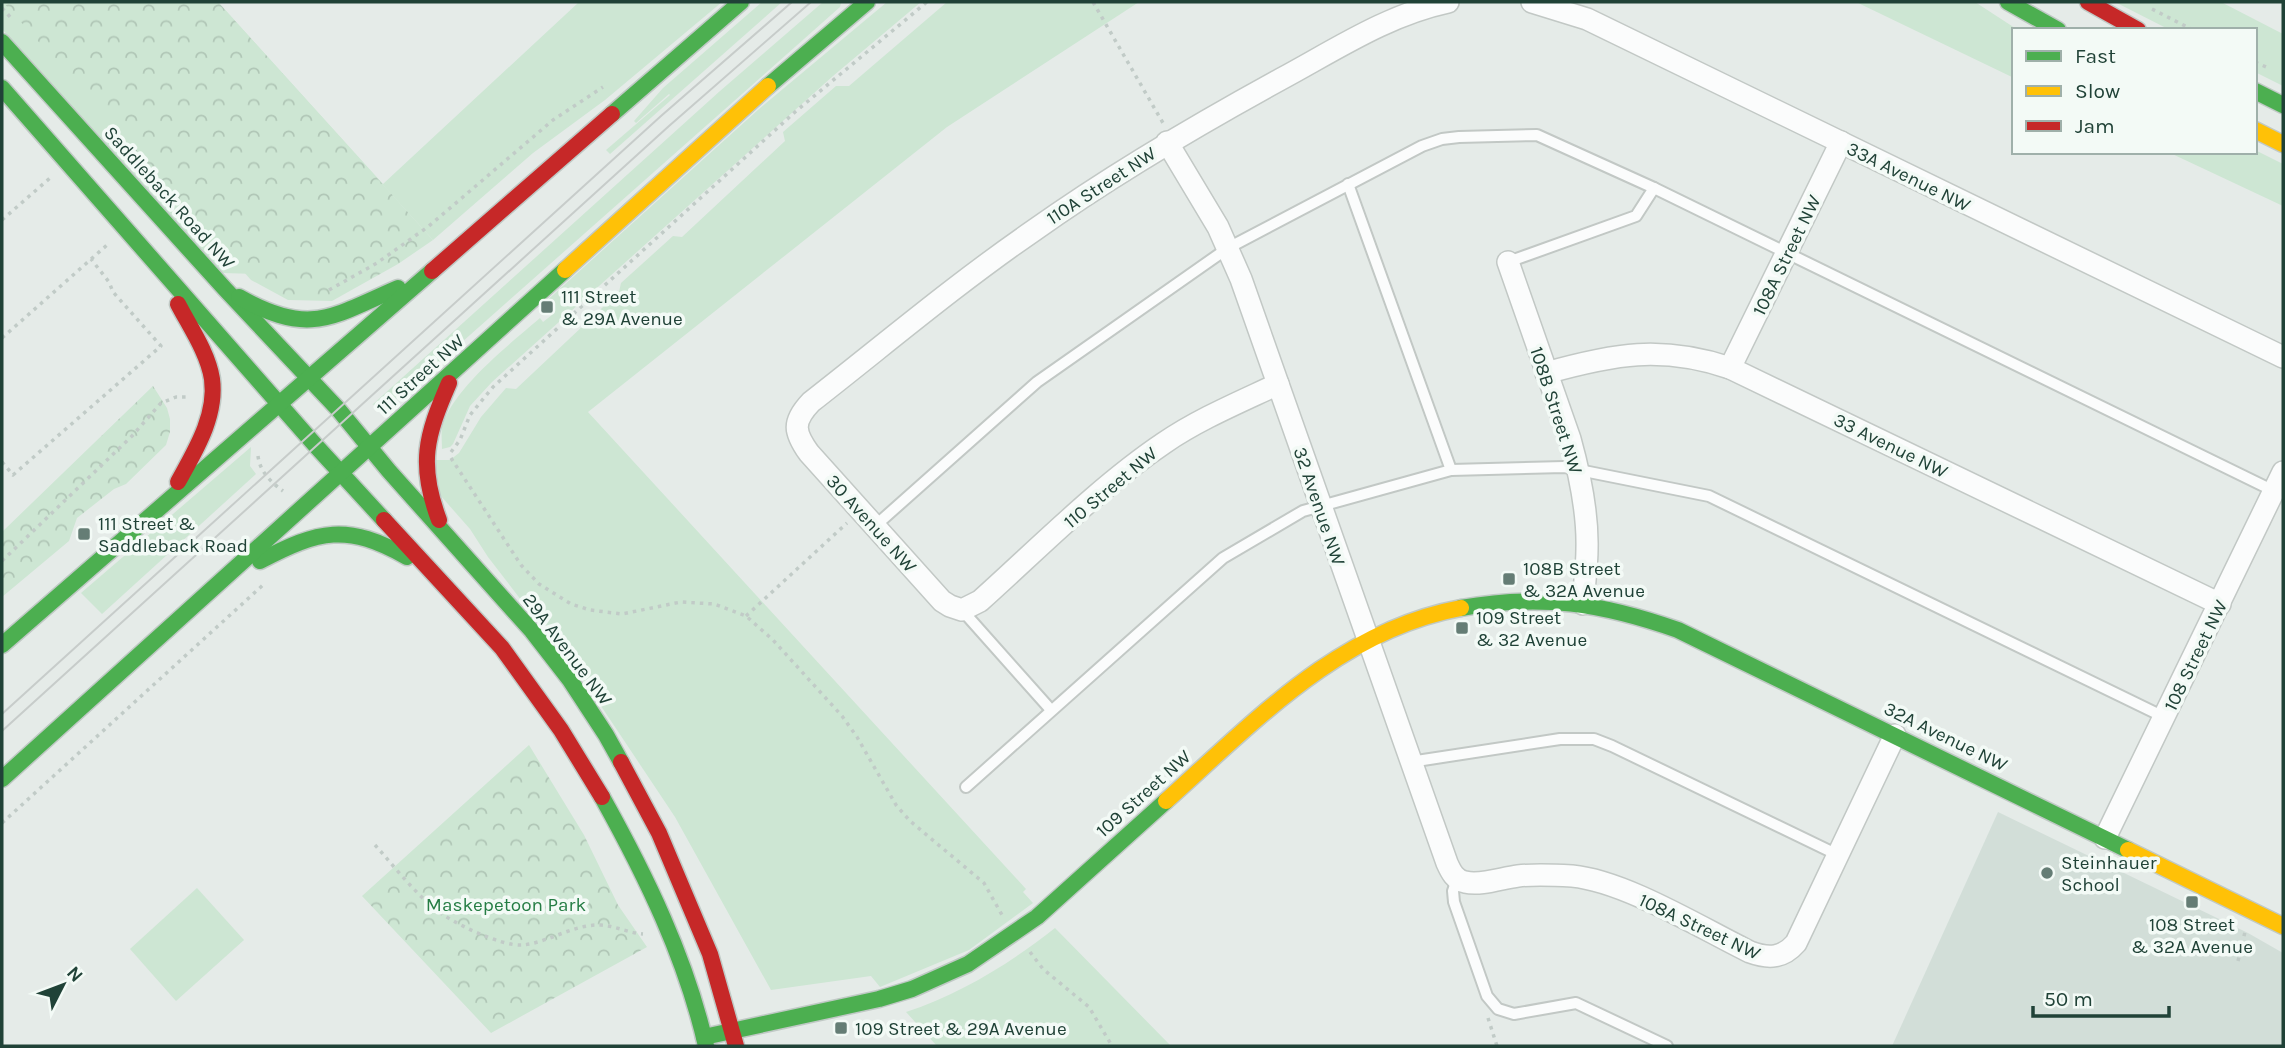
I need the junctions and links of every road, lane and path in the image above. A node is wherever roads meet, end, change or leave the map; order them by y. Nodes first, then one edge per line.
1 (741, 2) edge
2 (867, 2) edge
3 (927, 2) edge
4 (1093, 2) edge
5 (1448, 2) edge
6 (1532, 2) edge
7 (2008, 2) edge
8 (2088, 2) edge
9 (2149, 7) dead end
10 (2054, 28) edge
11 (2134, 28) edge
12 (2189, 28) edge
13 (2, 42) edge
14 (604, 87) dead end
15 (2, 88) edge
16 (2257, 92) edge
17 (2283, 105) edge
18 (2257, 131) edge
19 (1167, 142) junction
20 (1841, 142) junction
21 (2283, 144) edge
22 (50, 178) dead end
23 (1348, 184) junction
24 (1654, 188) junction
25 (2, 220) edge
26 (107, 245) dead end
27 (1228, 248) junction
28 (1786, 254) junction
29 (91, 259) junction
30 (1508, 262) joint
31 (164, 274) junction
32 (425, 276) junction
33 (225, 289) junction
34 (320, 295) dead end
35 (2, 338) edge
36 (2283, 357) edge
37 (1731, 368) junction
38 (455, 370) junction
39 (1546, 373) junction
40 (309, 379) junction
41 (1278, 384) junction
42 (211, 403) junction
43 (280, 404) junction
44 (796, 428) joint
45 (246, 434) junction
46 (371, 447) junction
47 (2, 462) edge
48 (1578, 469) junction
49 (1451, 470) junction
50 (2283, 472) edge
51 (341, 473) junction
52 (2274, 491) junction
53 (167, 501) junction
54 (307, 503) junction
55 (1320, 506) junction
56 (868, 518) junction
57 (444, 531) junction
58 (2, 561) edge
59 (272, 577) dead end
60 (219, 583) junction
61 (451, 593) junction
62 (1583, 604) junction
63 (2220, 604) junction
64 (960, 610) junction
65 (746, 616) junction
66 (1367, 640) junction
67 (2, 645) edge
68 (1051, 710) junction
69 (2164, 717) junction
70 (1895, 735) junction
71 (1410, 762) junction
72 (2, 779) edge
73 (966, 787) dead end
74 (2, 823) edge
75 (2105, 838) junction
76 (375, 845) dead end
77 (1838, 855) junction
78 (1457, 878) junction
79 (1005, 919) dead end
80 (2283, 926) edge
81 (645, 934) dead end
82 (1027, 948) dead end
83 (735, 1039) edge
84 (706, 1042) edge
85 (1112, 1046) edge
86 (1667, 1046) edge

1 - 32 street
2 - 38 street, 111 Street NW
3 - 65 path
4 - 19 path
5 - 19 street, 110A Street NW
6 - 20 street, 33A Avenue NW
7 - 10 street
8 - 11 street
9 - 12 path
13 - 33 street, Saddleback Road NW
14 - 34 path
15 - 31 street
16 - 17 street
18 - 21 street
19 - 27 street, 32 Avenue NW
19 - 44 street, 110A Street NW
20 - 28 street, 108A Street NW
20 - 36 street, 33A Avenue NW
22 - 25 path
23 - 24 lane
23 - 27 lane
23 - 49 lane
24 - 28 lane
24 - 30 lane
26 - 29 path
27 - 41 street, 32 Avenue NW
27 - 56 lane
28 - 37 street, 108A Street NW
28 - 52 lane
29 - 35 path
29 - 47 path
30 - 39 street, 108B Street NW
31 - 42 street
31 - 43 street
32 - 33 street
32 - 40 street
33 - 40 street, Saddleback Road NW
37 - 39 street, 33 Avenue NW
37 - 63 street, 33 Avenue NW
38 - 46 street, 111 Street NW
38 - 57 street
39 - 48 street, 108B Street NW
40 - 43 street
40 - 46 street, 29A Avenue NW
41 - 55 street, 32 Avenue NW
41 - 64 street, 110 Street NW
42 - 53 street
42 - 58 path
43 - 45 street
43 - 51 street
44 - 56 street, 30 Avenue NW
45 - 53 street
45 - 54 path
46 - 51 street, 111 Street NW
46 - 57 street, 29A Avenue NW
48 - 49 lane
48 - 62 street, 108B Street NW
48 - 69 lane
49 - 55 lane
50 - 52 street, 108 Street NW
51 - 54 street, 111 Street NW
51 - 61 street
52 - 63 street, 108 Street NW
53 - 67 street
54 - 60 street, 111 Street NW
55 - 66 street, 32 Avenue NW
55 - 68 lane
56 - 64 street, 30 Avenue NW
56 - 65 path
57 - 83 street, 29A Avenue NW
59 - 74 path
60 - 61 street
60 - 72 street, 111 Street NW
61 - 84 street
62 - 66 street, 109 Street NW
62 - 70 street, 32A Avenue NW
63 - 69 street, 108 Street NW
64 - 68 lane
65 - 79 path
66 - 71 street, 32 Avenue NW
66 - 83 street, 109 Street NW
68 - 73 lane
69 - 75 street, 108 Street NW
70 - 75 street, 32A Avenue NW
70 - 77 street, 108A Street NW
71 - 77 lane
71 - 78 street, 32 Avenue NW
75 - 80 street, 32A Avenue NW
76 - 81 path
77 - 78 street, 108A Street NW
78 - 86 lane
82 - 85 path
83 - 84 street, 109 Street NW

